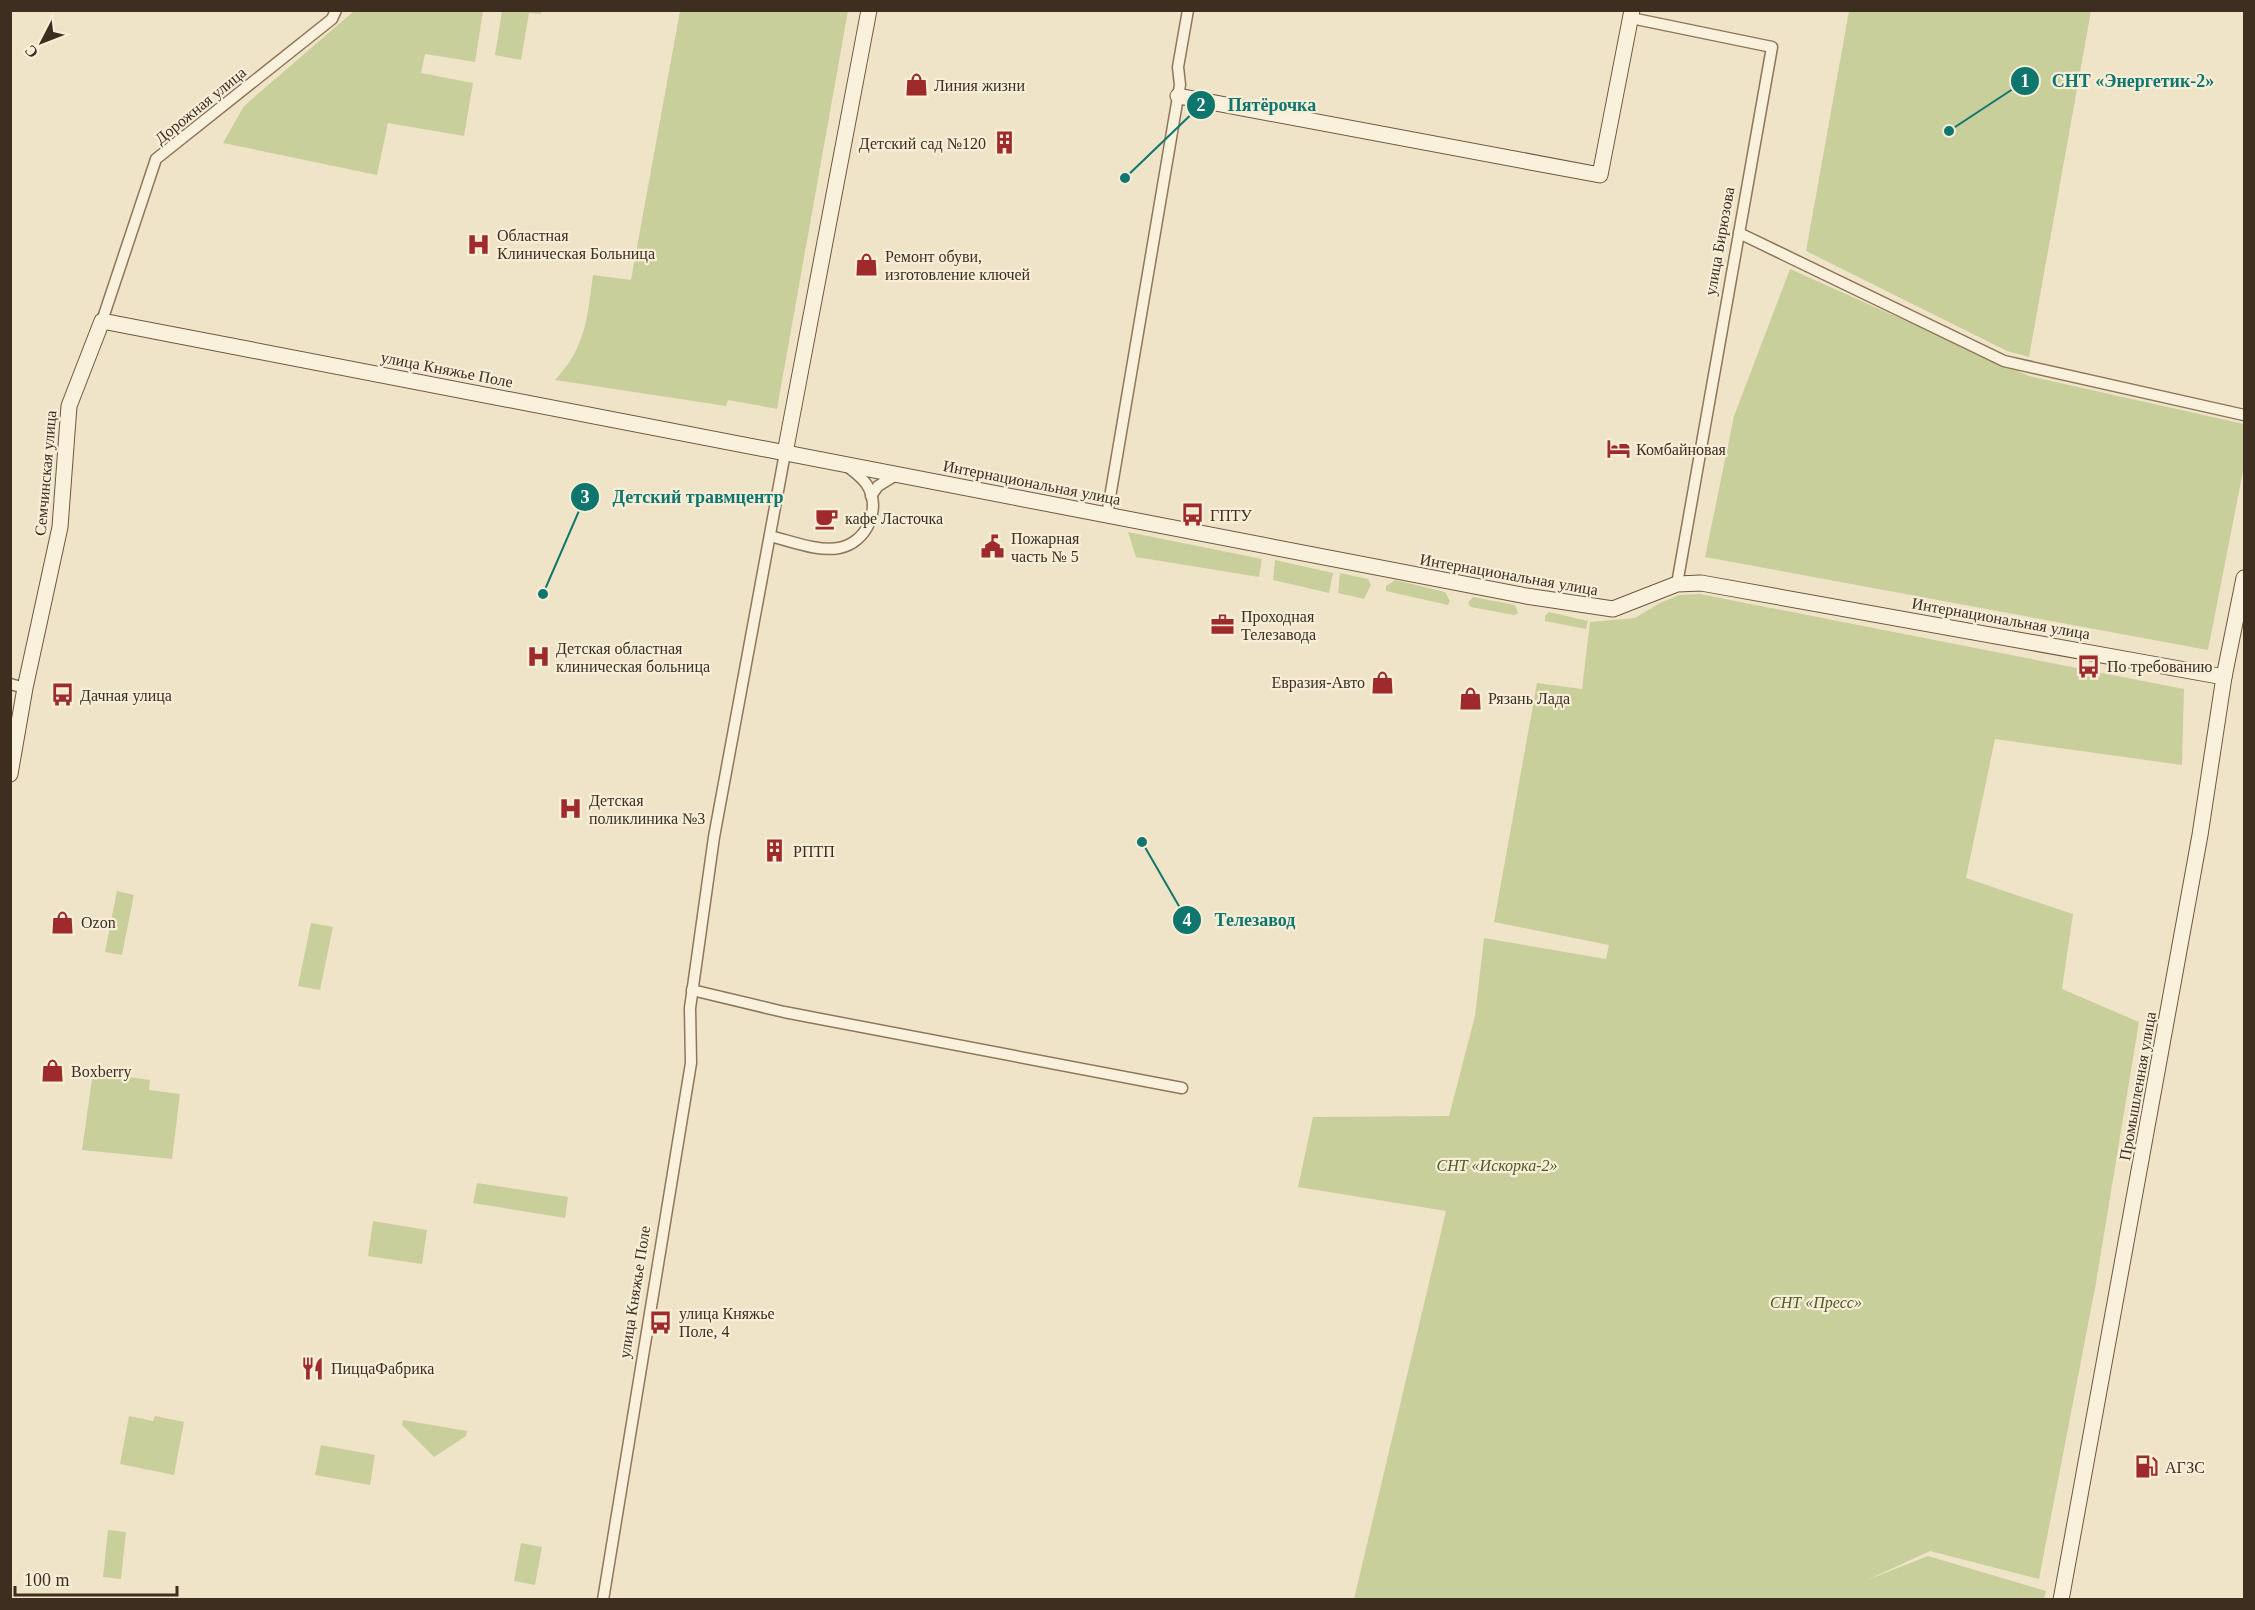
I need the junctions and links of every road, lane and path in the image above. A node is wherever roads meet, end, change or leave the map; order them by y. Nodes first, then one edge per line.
1 (336, 10) edge
2 (869, 10) edge
3 (1188, 10) edge
4 (1632, 14) edge
5 (1178, 96) junction
6 (1739, 233) junction
7 (102, 321) junction
8 (2244, 415) edge
9 (785, 453) junction
10 (846, 465) junction
11 (896, 475) junction
12 (871, 496) junction
13 (1107, 515) junction
14 (770, 536) junction
15 (2244, 578) edge
16 (1677, 584) junction
17 (2224, 677) junction
18 (18, 686) edge
19 (10, 774) edge
20 (692, 990) junction
21 (1182, 1088) dead end
22 (603, 1599) edge
23 (2061, 1599) edge

1 - 7 street, Дорожная улица
2 - 9 street
3 - 5 street
4 - 5 street, улица Бирюзова
4 - 6 street, улица Бирюзова
5 - 13 street
6 - 8 street
6 - 16 street, улица Бирюзова
7 - 9 street, улица Княжье Поле
7 - 18 street, Семчинская улица
9 - 10 street, Интернациональная улица
9 - 14 street
10 - 11 street, Интернациональная улица
10 - 12 street
11 - 12 street
11 - 13 street, Интернациональная улица
12 - 14 street
13 - 16 street, Интернациональная улица
14 - 20 street
15 - 17 street, Промышленная улица
16 - 17 street, Интернациональная улица
17 - 23 street, Промышленная улица
18 - 19 street, Семчинская улица
20 - 21 street
20 - 22 street, улица Княжье Поле

